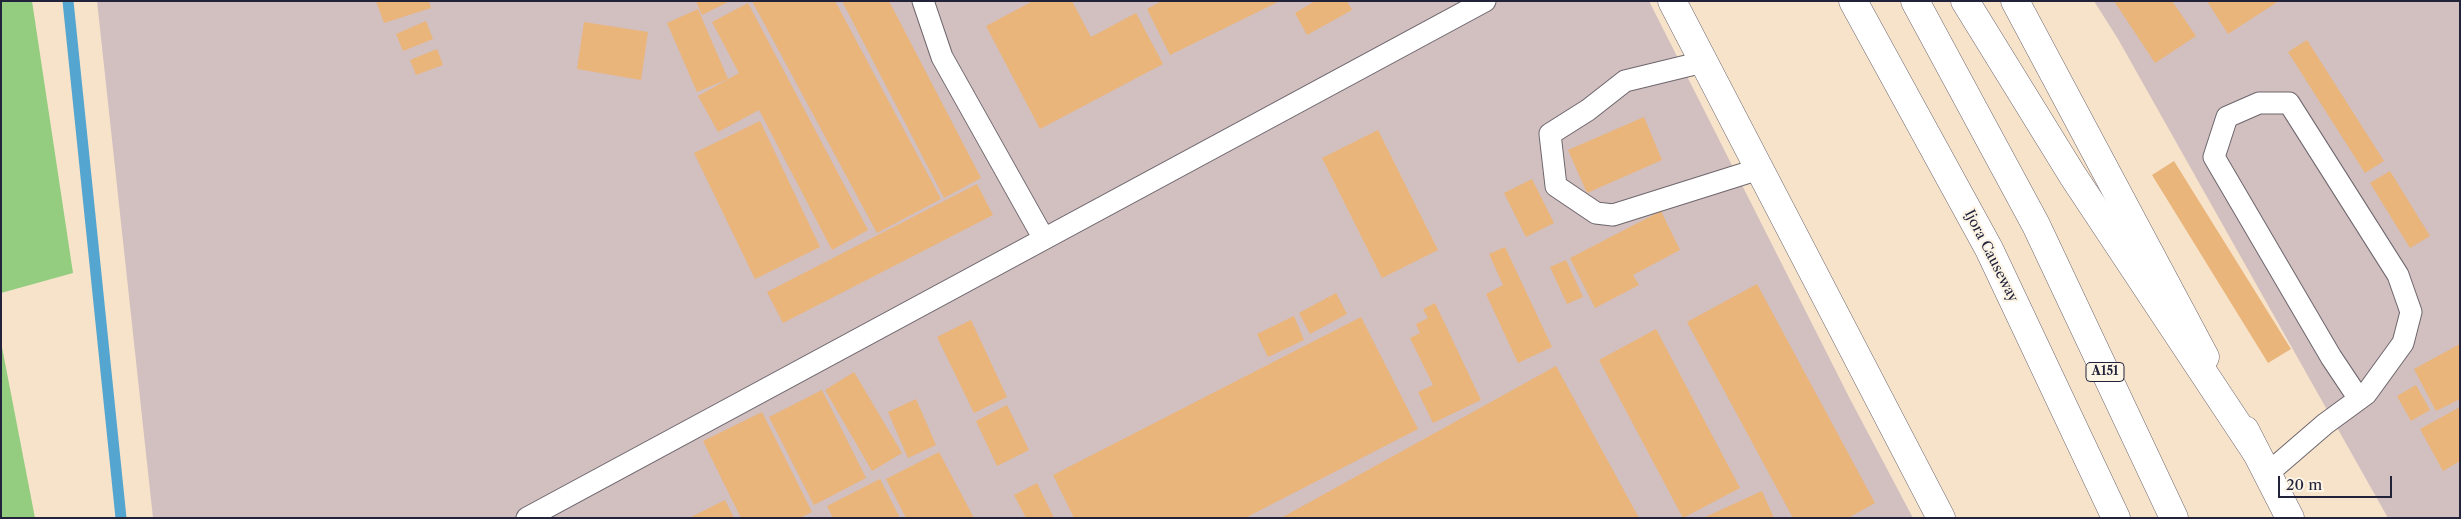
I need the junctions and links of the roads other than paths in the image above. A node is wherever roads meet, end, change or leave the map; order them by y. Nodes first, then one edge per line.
1 (923, 1) edge
2 (1485, 1) edge
3 (1672, 1) edge
4 (1853, 1) edge
5 (1915, 1) edge
6 (1965, 1) edge
7 (2015, 1) edge
8 (1703, 62) junction
9 (1759, 169) junction
10 (1044, 239) junction
11 (2358, 399) junction
12 (2262, 463) junction
13 (528, 518) edge
14 (1941, 518) edge
15 (2116, 518) edge
16 (2174, 518) edge
17 (2290, 518) edge

1 - 10 lane
2 - 10 lane
3 - 8 main road
4 - 15 main road, Ijora Causeway
5 - 16 main road, A151
6 - 12 main road
7 - 12 main road
8 - 9 main road
8 - 9 lane
9 - 14 main road
10 - 13 lane
11 - 11 lane
11 - 12 lane
12 - 17 main road

